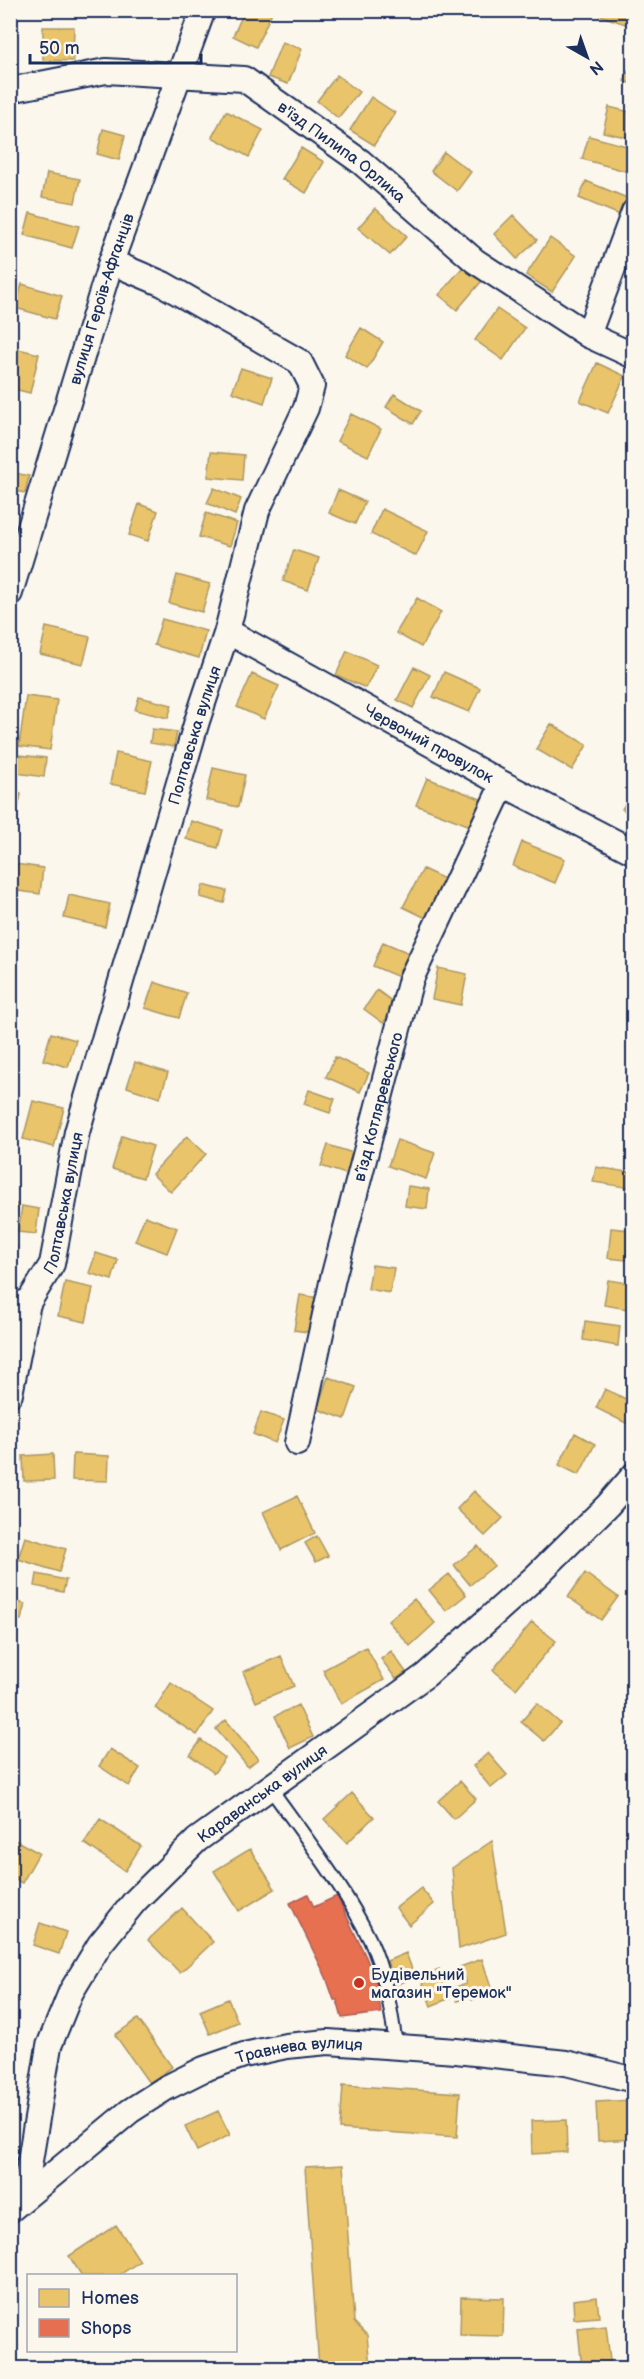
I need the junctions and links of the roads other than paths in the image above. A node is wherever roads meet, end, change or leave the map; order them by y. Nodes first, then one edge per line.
1 (203, 10) edge
2 (179, 74) junction
3 (10, 90) edge
4 (633, 212) edge
5 (111, 262) junction
6 (588, 335) junction
7 (633, 356) edge
8 (10, 593) edge
9 (227, 631) junction
10 (503, 784) junction
11 (633, 852) edge
12 (19, 1304) edge
13 (10, 1394) edge
14 (297, 1443) dead end
15 (633, 1475) edge
16 (270, 1788) junction
17 (396, 2047) junction
18 (633, 2080) edge
19 (17, 2204) edge

1 - 2 street, вулиця Героїв-Афганців
2 - 3 street, в'їзд Пилипа Орлика
2 - 5 street, вулиця Героїв-Афганців
2 - 6 street, в'їзд Пилипа Орлика
4 - 6 street
5 - 8 street, вулиця Героїв-Афганців
5 - 9 street, Полтавська вулиця
6 - 7 street, в'їзд Пилипа Орлика
9 - 10 street, Червоний провулок
9 - 12 street, Полтавська вулиця
10 - 11 street, Червоний провулок
10 - 14 street, в’їзд Котляревського
12 - 13 street
15 - 16 street, Караванська вулиця
16 - 17 lane
16 - 19 street, Караванська вулиця
17 - 18 street, Травнева вулиця
17 - 19 street, Травнева вулиця

